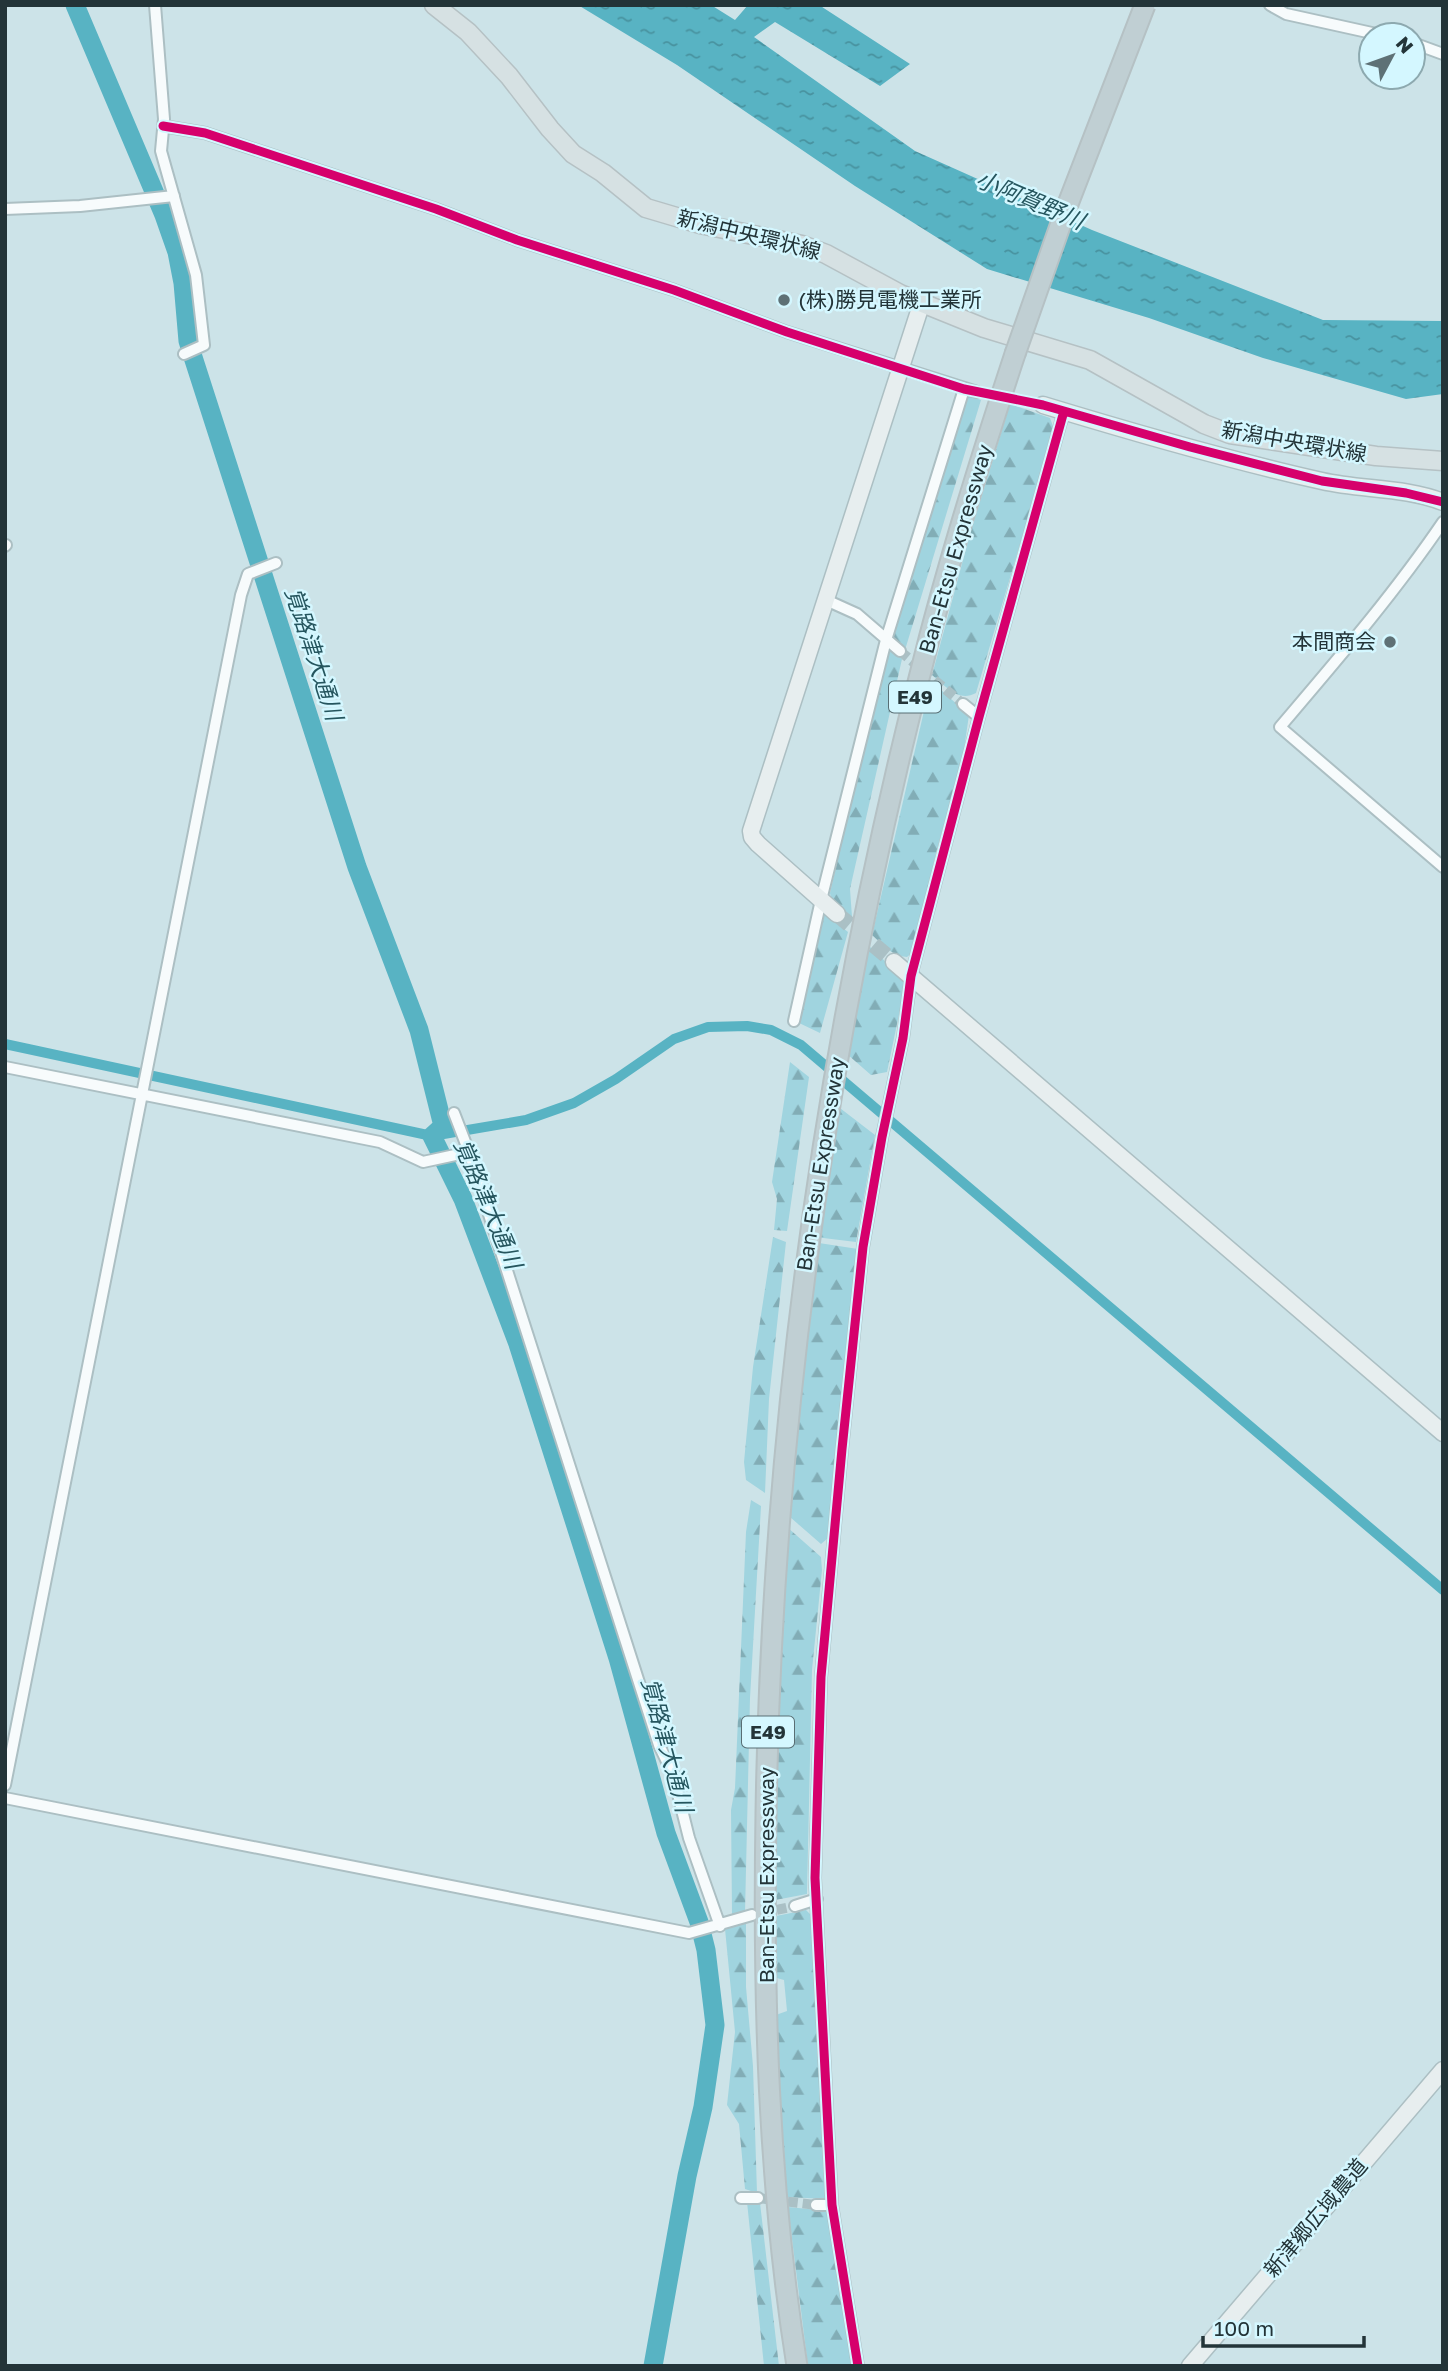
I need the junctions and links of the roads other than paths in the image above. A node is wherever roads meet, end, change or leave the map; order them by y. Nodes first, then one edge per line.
1 (155, 5) edge
2 (434, 5) edge
3 (1144, 5) edge
4 (1270, 5) edge
5 (1357, 30) edge
6 (163, 126) junction
7 (171, 196) junction
8 (5, 209) edge
9 (922, 302) junction
10 (184, 354) dead end
11 (902, 367) junction
12 (964, 389) junction
13 (977, 392) tunnel mouth
14 (1043, 405) tunnel mouth
15 (1065, 411) junction
16 (1443, 461) edge
17 (1443, 502) edge
18 (1443, 522) edge
19 (272, 564) dead end
20 (826, 600) junction
21 (886, 640) junction
22 (900, 651) tunnel mouth
23 (963, 704) tunnel mouth
24 (979, 717) junction
25 (1443, 867) edge
26 (821, 900) junction
27 (837, 914) tunnel mouth
28 (894, 962) tunnel mouth
29 (911, 976) junction
30 (794, 1021) dead end
31 (5, 1067) edge
32 (144, 1092) junction
33 (454, 1113) dead end
34 (464, 1149) junction
35 (1443, 1433) edge
36 (5, 1785) edge
37 (5, 1798) edge
38 (817, 1899) junction
39 (794, 1906) tunnel mouth
40 (752, 1915) tunnel mouth
41 (716, 1927) junction
42 (1443, 2070) edge
43 (741, 2198) dead end
44 (758, 2199) tunnel mouth
45 (816, 2204) tunnel mouth
46 (832, 2205) junction
47 (797, 2366) edge
48 (858, 2366) edge
49 (1190, 2366) edge

1 - 6 street
2 - 9 main road, 新潟中央環状線
3 - 47 highway, Ban-Etsu Expressway / E49, bridge
4 - 5 street
6 - 7 street
6 - 11 street
7 - 8 street
7 - 10 street
9 - 11 street
9 - 16 main road, 新潟中央環状線
11 - 12 street
11 - 20 street
12 - 13 street
12 - 21 street
14 - 15 street
15 - 17 street
15 - 24 street
18 - 25 street
19 - 32 street
20 - 21 street
20 - 26 street
21 - 22 street
21 - 26 street
23 - 24 street
24 - 29 street
26 - 27 street
26 - 30 street
28 - 29 street
29 - 35 street
29 - 38 street
31 - 32 street
32 - 34 street
32 - 36 street
33 - 34 street
34 - 41 street
37 - 41 street
38 - 39 street
38 - 46 street
40 - 41 street
42 - 49 street, 新津郷広域農道
43 - 44 street
45 - 46 street
46 - 48 street

